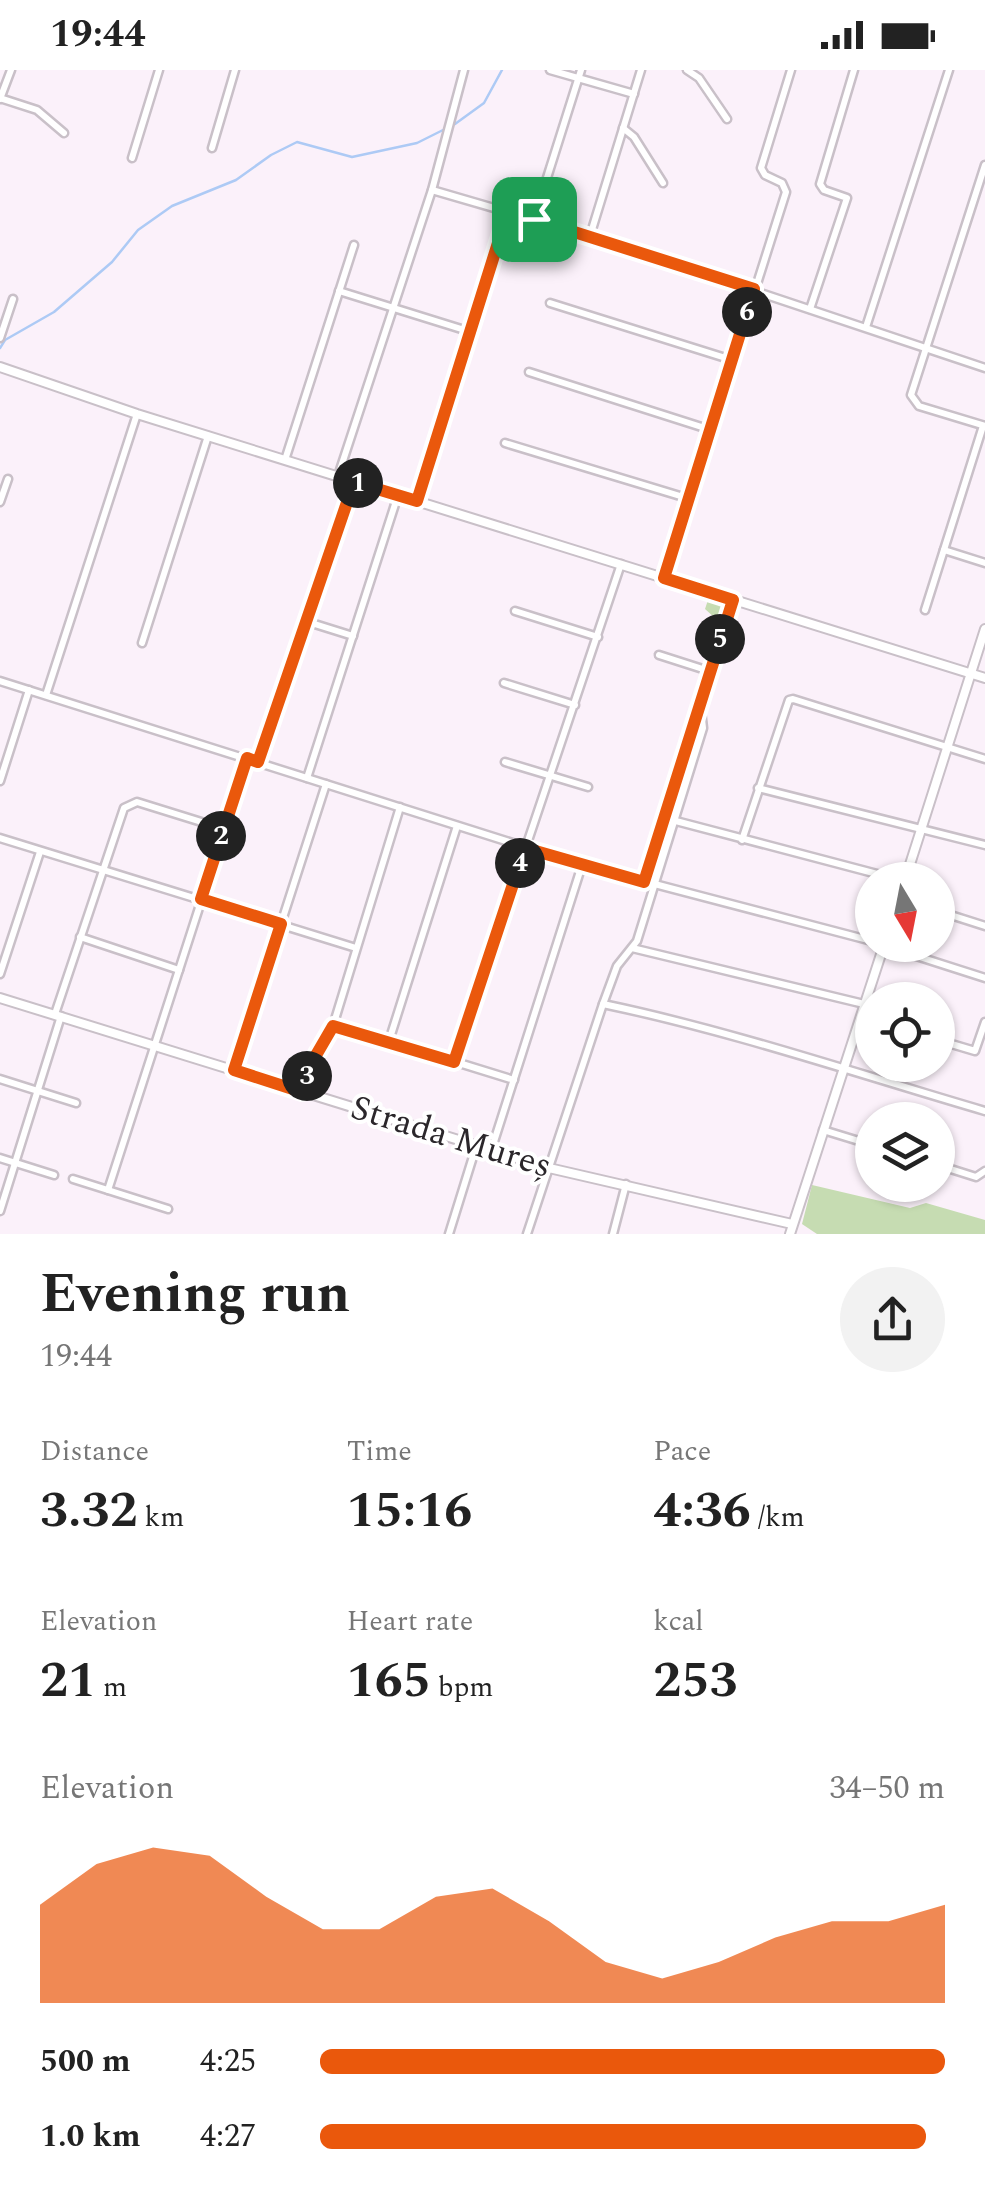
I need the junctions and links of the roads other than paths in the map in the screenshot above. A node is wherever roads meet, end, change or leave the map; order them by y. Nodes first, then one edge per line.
1 (11, 70) edge
2 (159, 70) edge
3 (235, 70) edge
4 (464, 70) edge
5 (550, 70) edge
6 (642, 70) edge
7 (687, 70) edge
8 (791, 70) edge
9 (854, 70) edge
10 (948, 70) edge
11 (580, 73) edge
12 (634, 94) junction
13 (0, 99) edge
14 (726, 119) dead end
15 (624, 128) junction
16 (64, 133) dead end
17 (212, 148) dead end
18 (132, 158) dead end
19 (985, 165) edge
20 (663, 183) dead end
21 (432, 190) junction
22 (508, 211) junction
23 (534, 219) junction
24 (590, 236) junction
25 (354, 244) dead end
26 (754, 289) junction
27 (339, 291) junction
28 (13, 299) dead end
29 (550, 302) dead end
30 (392, 308) junction
31 (810, 308) junction
32 (866, 328) junction
33 (471, 332) junction
34 (0, 338) edge
35 (926, 348) junction
36 (732, 360) junction
37 (0, 367) edge
38 (985, 368) edge
39 (528, 372) dead end
40 (138, 414) junction
41 (984, 426) edge
42 (711, 430) junction
43 (208, 436) junction
44 (505, 443) dead end
45 (286, 460) junction
46 (338, 476) junction
47 (8, 479) dead end
48 (354, 482) junction
49 (398, 495) junction
50 (690, 499) junction
51 (417, 501) junction
52 (0, 502) edge
53 (944, 550) junction
54 (985, 563) edge
55 (621, 564) junction
56 (664, 578) junction
57 (733, 600) junction
58 (925, 610) dead end
59 (515, 611) dead end
60 (304, 621) junction
61 (985, 629) edge
62 (353, 636) junction
63 (598, 637) junction
64 (142, 643) dead end
65 (658, 656) dead end
66 (709, 672) junction
67 (970, 672) junction
68 (985, 678) edge
69 (0, 681) edge
70 (504, 682) dead end
71 (29, 690) junction
72 (46, 695) junction
73 (575, 705) junction
74 (948, 748) junction
75 (247, 758) junction
76 (985, 759) edge
77 (258, 762) junction
78 (505, 762) dead end
79 (551, 776) junction
80 (307, 778) junction
81 (0, 781) edge
82 (326, 784) junction
83 (588, 787) dead end
84 (758, 788) junction
85 (400, 808) junction
86 (671, 815) junction
87 (458, 826) junction
88 (923, 828) junction
89 (224, 829) junction
90 (0, 838) edge
91 (742, 840) junction
92 (985, 846) edge
93 (525, 848) junction
94 (40, 852) junction
95 (909, 862) edge
96 (582, 865) junction
97 (855, 868) edge
98 (104, 871) junction
99 (644, 882) junction
100 (653, 884) junction
101 (201, 899) junction
102 (955, 917) edge
103 (281, 924) junction
104 (985, 926) edge
105 (80, 937) junction
106 (855, 937) edge
107 (356, 948) junction
108 (632, 948) junction
109 (936, 962) edge
110 (179, 970) junction
111 (0, 974) edge
112 (985, 978) edge
113 (0, 998) edge
114 (855, 1002) edge
115 (603, 1004) junction
116 (58, 1015) junction
117 (985, 1022) edge
118 (333, 1026) junction
119 (855, 1029) edge
120 (390, 1041) junction
121 (955, 1045) edge
122 (154, 1046) junction
123 (454, 1062) junction
124 (234, 1070) junction
125 (842, 1070) junction
126 (0, 1079) edge
127 (514, 1080) junction
128 (38, 1091) junction
129 (302, 1092) junction
130 (76, 1103) dead end
131 (985, 1111) edge
132 (822, 1130) junction
133 (855, 1140) edge
134 (476, 1147) junction
135 (492, 1151) junction
136 (0, 1158) edge
137 (15, 1163) junction
138 (548, 1168) junction
139 (955, 1170) edge
140 (985, 1171) edge
141 (54, 1175) dead end
142 (73, 1179) dead end
143 (626, 1184) junction
144 (108, 1190) junction
145 (168, 1210) dead end
146 (0, 1211) edge
147 (791, 1229) edge
148 (449, 1234) edge
149 (527, 1234) edge
150 (612, 1234) edge

1 - 13 street
2 - 18 street
3 - 17 street
4 - 21 street
5 - 11 street
6 - 12 street
7 - 14 street
8 - 26 street
9 - 31 street
10 - 32 street
11 - 12 street
11 - 23 street
12 - 15 street
13 - 16 street
15 - 20 street
15 - 24 street
19 - 35 street
21 - 22 street
21 - 30 street
22 - 23 street
22 - 33 street
23 - 24 street
24 - 26 street
25 - 27 street
26 - 31 street
26 - 36 street
27 - 30 street
27 - 45 street
28 - 34 street
29 - 36 street
30 - 33 street
30 - 46 street
31 - 32 street
32 - 35 street
33 - 51 street
35 - 38 street
35 - 41 street
36 - 42 street
37 - 40 street
39 - 42 street
40 - 43 street
40 - 72 street
41 - 53 street
42 - 50 street
43 - 45 street
43 - 64 street
44 - 50 street
45 - 46 street
46 - 48 street
47 - 52 street
48 - 49 street
48 - 60 street
49 - 51 street
49 - 62 street
50 - 56 street
51 - 55 street
53 - 54 street
53 - 58 street
55 - 56 street
55 - 63 street
56 - 57 street
57 - 66 street
57 - 67 street
59 - 63 street
60 - 62 street
60 - 77 street
61 - 67 street
62 - 80 street
63 - 73 street
65 - 66 street
66 - 86 street
67 - 68 street
67 - 74 street
69 - 71 street
70 - 73 street
71 - 72 street
71 - 81 street
72 - 75 street
73 - 79 street
74 - 76 street
74 - 84 street
74 - 88 street
75 - 77 street
75 - 89 street
77 - 80 street
78 - 79 street
79 - 83 street
79 - 93 street
80 - 82 street
82 - 85 street
82 - 103 street
84 - 88 street
84 - 91 street
85 - 87 street
85 - 107 street
86 - 91 street
86 - 99 street
86 - 100 street
87 - 93 street
87 - 120 street
88 - 92 street
88 - 95 street
89 - 98 street
89 - 101 street
90 - 94 street
91 - 97 street
93 - 96 street
93 - 123 street
94 - 98 street
94 - 111 street
96 - 99 street
96 - 127 street
98 - 101 street
98 - 105 street
99 - 100 street
100 - 106 street
100 - 108 street
101 - 103 street
101 - 110 street
102 - 104 street
103 - 107 street
103 - 124 street
105 - 110 street
105 - 116 street
107 - 118 street
108 - 114 street
108 - 115 street
109 - 112 street
110 - 122 street
113 - 116 street, Strada Mureș
115 - 125 street
115 - 138 street
116 - 122 street, Strada Mureș
116 - 128 street
117 - 121 street
118 - 120 street
118 - 129 street
119 - 125 street
120 - 123 street
122 - 124 street, Strada Mureș
122 - 144 street
123 - 127 street
124 - 129 street, Strada Mureș
125 - 131 street
125 - 132 street
126 - 128 street
127 - 135 street
128 - 130 street
128 - 137 street
129 - 134 street, Strada Mureș
132 - 133 street
132 - 147 street
134 - 135 street, Strada Mureș
134 - 148 street
135 - 138 street, Strada Mureș
136 - 137 street
137 - 141 street
137 - 146 street
138 - 143 street, Strada Mureș
138 - 149 street
139 - 140 street
142 - 144 street
143 - 147 street, Strada Mureș
143 - 150 street
144 - 145 street

